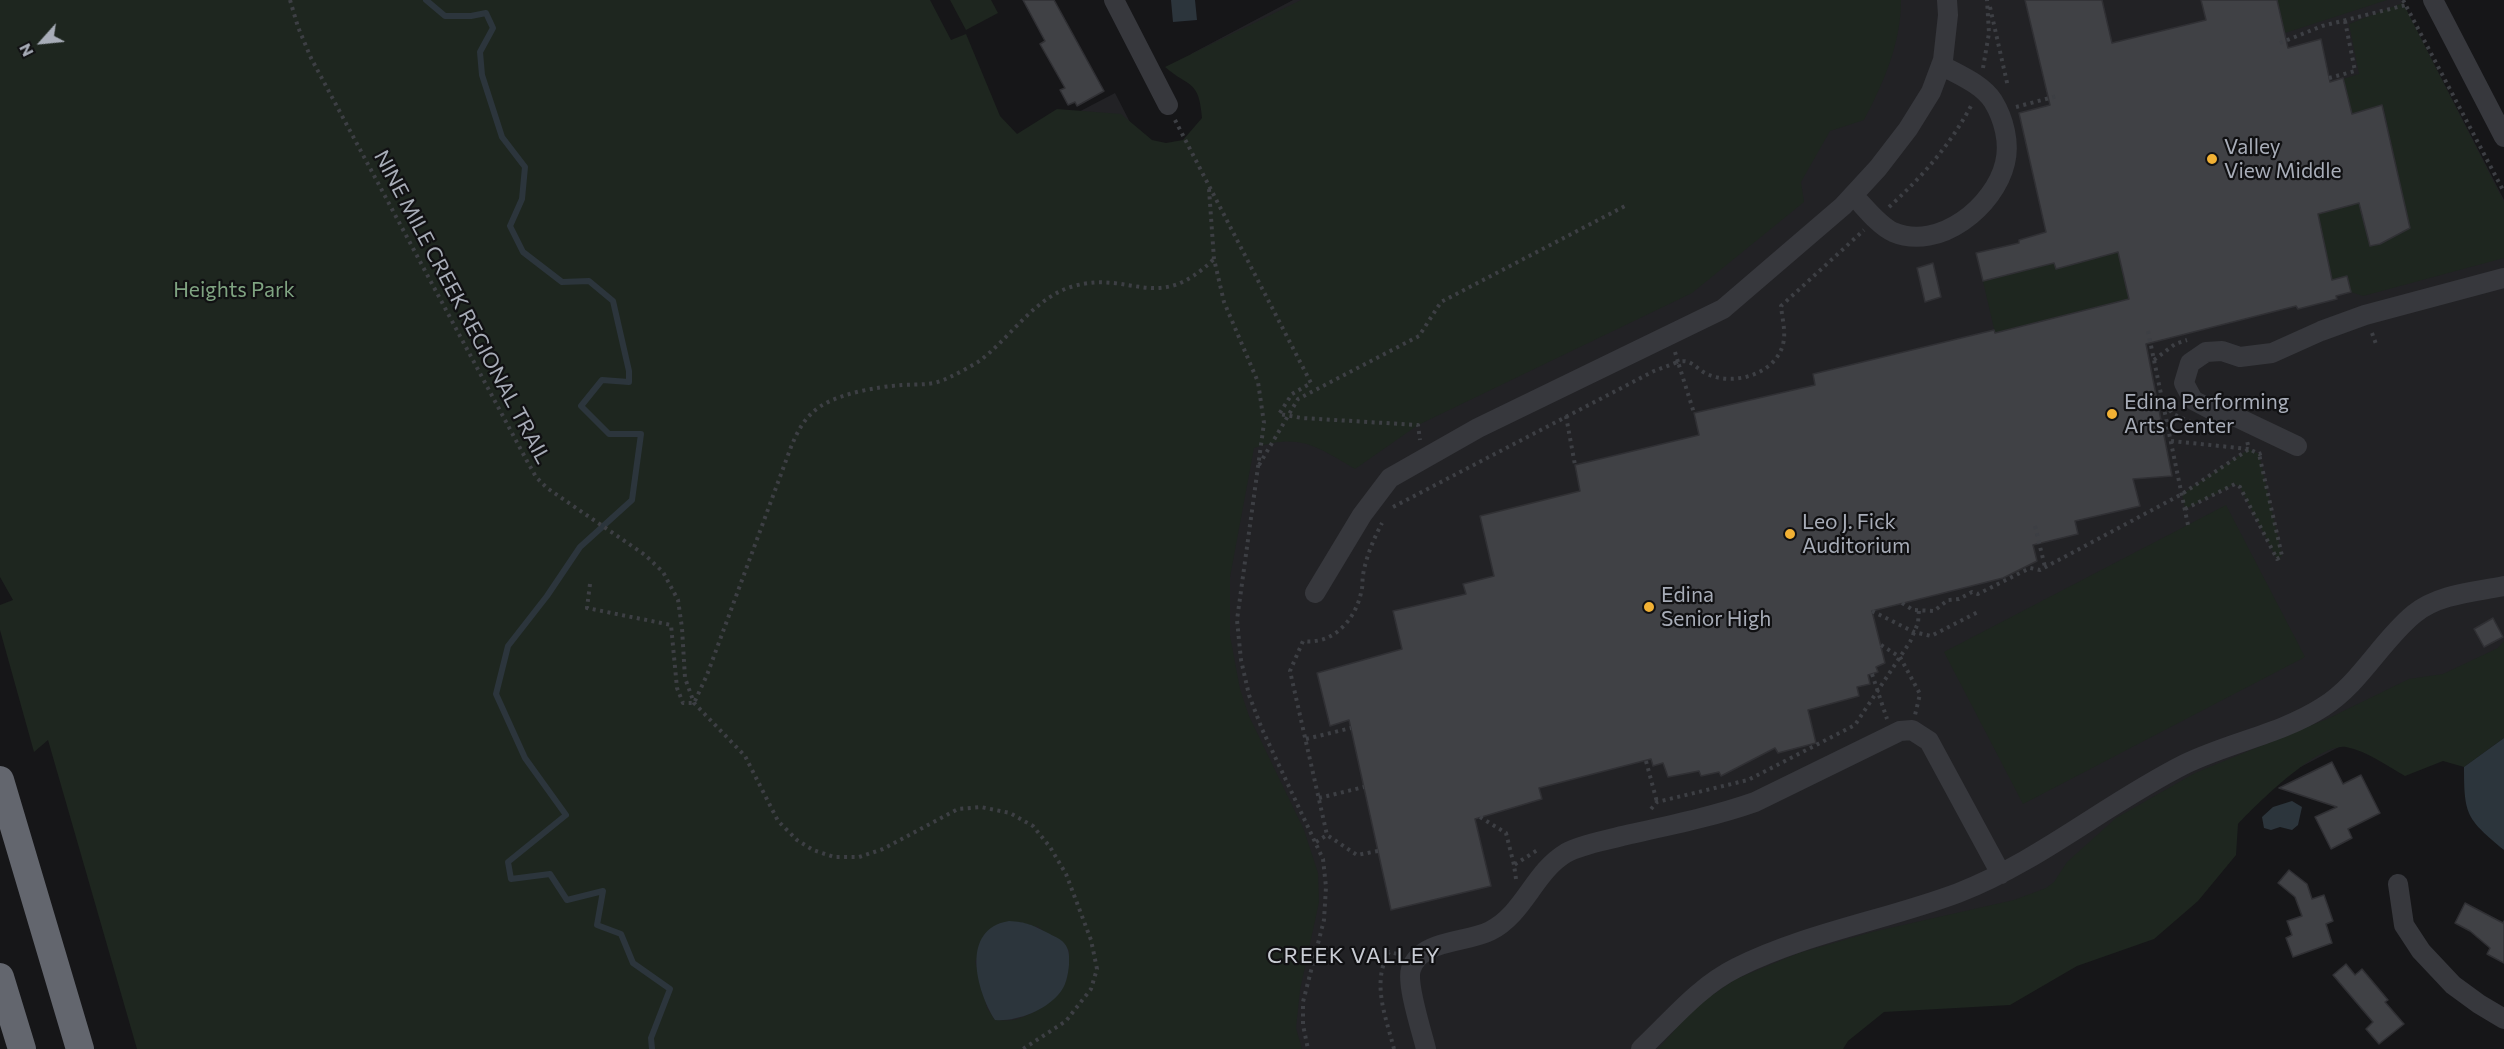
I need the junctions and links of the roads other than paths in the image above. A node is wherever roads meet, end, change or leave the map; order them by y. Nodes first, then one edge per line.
1 (1114, 0) edge
2 (1947, 0) edge
3 (2433, 0) edge
4 (1941, 65) junction
5 (1168, 105) road end
6 (2504, 137) edge
7 (1853, 195) junction
8 (2504, 278) edge
9 (2297, 446) dead end
10 (2504, 586) edge
11 (1315, 593) dead end
12 (0, 780) edge
13 (2001, 874) junction
14 (2398, 884) dead end
15 (0, 977) edge
16 (2504, 1019) edge
17 (22, 1049) edge
18 (80, 1049) edge
19 (1426, 1049) edge
20 (1641, 1049) edge

1 - 5 street
2 - 4 street
3 - 6 street
4 - 7 street
4 - 7 street
7 - 11 street
8 - 9 street
10 - 13 street
12 - 18 highway
13 - 19 street
13 - 20 street
14 - 16 street
15 - 17 highway

